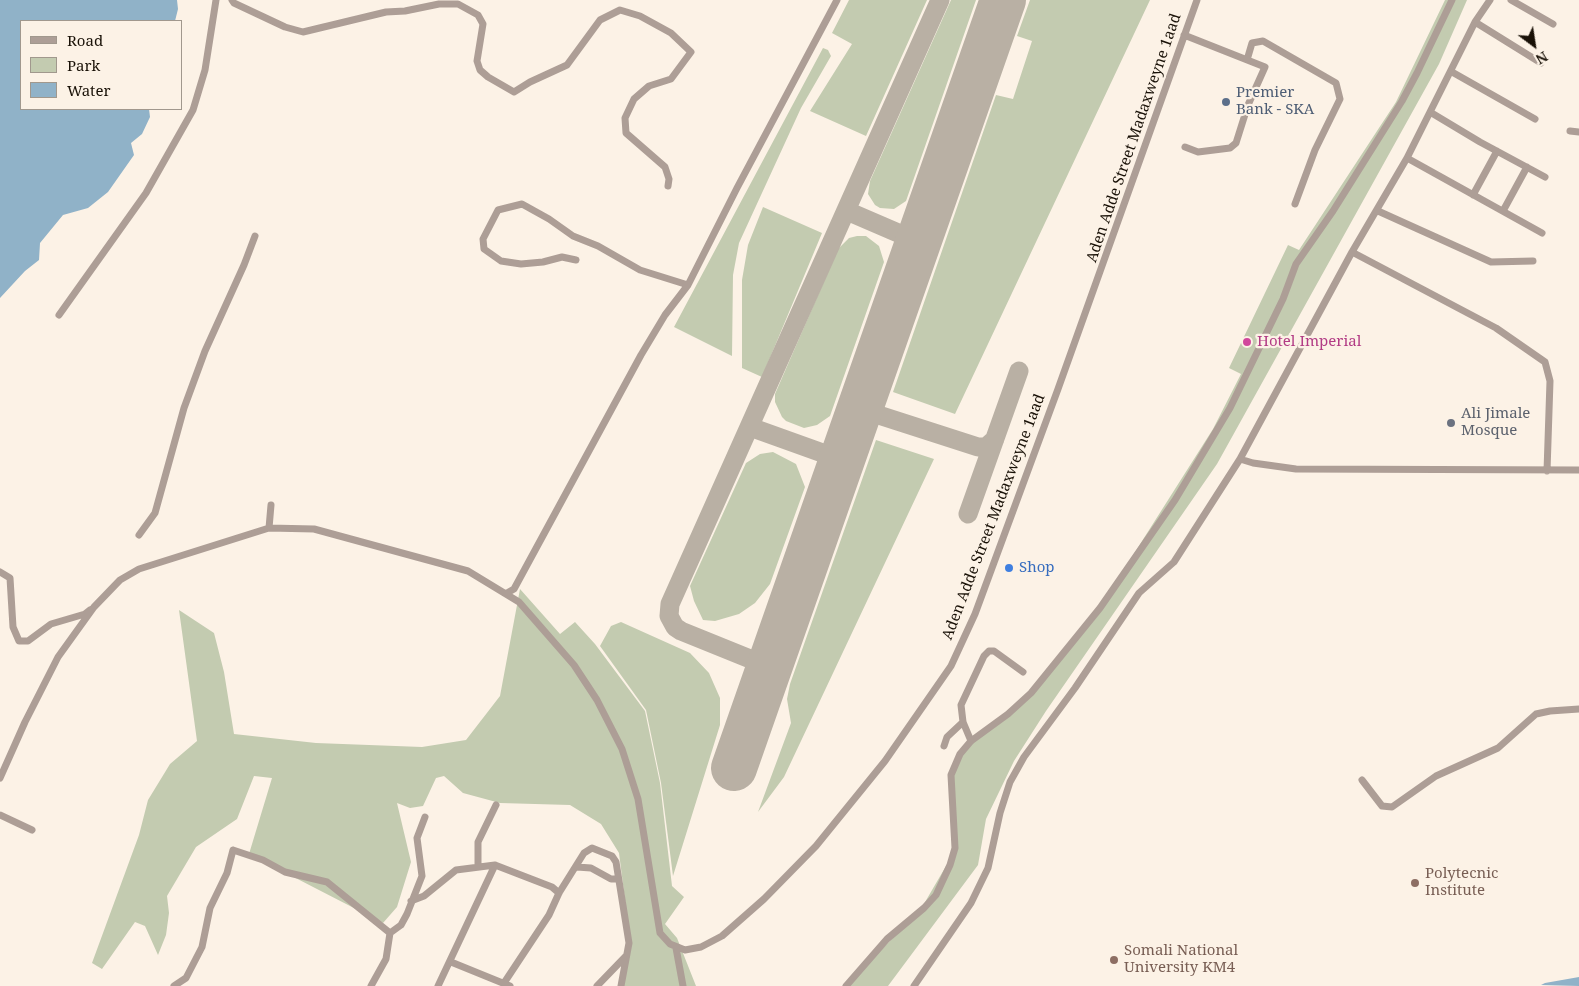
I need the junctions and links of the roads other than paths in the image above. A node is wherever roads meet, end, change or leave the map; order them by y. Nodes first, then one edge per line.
1 (216, 0) edge
2 (232, 0) edge
3 (838, 0) edge
4 (1197, 0) edge
5 (1452, 0) edge
6 (1490, 0) edge
7 (1511, 0) edge
8 (1475, 22) junction
9 (1553, 24) dead end
10 (1184, 36) junction
11 (1247, 60) junction
12 (1541, 63) dead end
13 (1452, 72) junction
14 (1430, 112) junction
15 (1536, 119) dead end
16 (1570, 132) dead end
17 (1579, 132) edge
18 (1185, 147) dead end
19 (1497, 151) junction
20 (1407, 158) junction
21 (1527, 167) junction
22 (1545, 177) dead end
23 (668, 186) dead end
24 (1473, 194) junction
25 (1295, 204) dead end
26 (1378, 211) junction
27 (1503, 211) junction
28 (1542, 233) dead end
29 (255, 236) dead end
30 (1352, 252) junction
31 (576, 260) dead end
32 (1533, 261) dead end
33 (688, 285) junction
34 (59, 315) dead end
35 (1240, 459) junction
36 (1579, 470) edge
37 (1547, 471) junction
38 (271, 505) dead end
39 (269, 528) junction
40 (140, 536) dead end
41 (0, 572) edge
42 (507, 594) junction
43 (94, 607) junction
44 (1023, 672) dead end
45 (1579, 709) edge
46 (963, 722) junction
47 (971, 741) junction
48 (944, 746) dead end
49 (0, 778) edge
50 (1362, 780) dead end
51 (496, 805) dead end
52 (0, 815) edge
53 (425, 817) dead end
54 (32, 830) dead end
55 (495, 865) junction
56 (478, 866) junction
57 (577, 867) junction
58 (617, 879) junction
59 (559, 893) junction
60 (411, 901) junction
61 (390, 933) junction
62 (676, 948) junction
63 (626, 956) junction
64 (450, 962) junction
65 (507, 984) edge
66 (174, 986) edge
67 (371, 986) edge
68 (438, 986) edge
69 (597, 986) edge
70 (621, 986) edge
71 (684, 986) edge
72 (846, 986) edge
73 (914, 986) edge

1 - 34 street
2 - 23 street
3 - 33 street
4 - 10 street, Aden Adde Street Madaxweyne 1aad
5 - 47 street
6 - 8 street
7 - 9 street
8 - 12 street
8 - 13 street
10 - 11 street
10 - 62 street, Aden Adde Street Madaxweyne 1aad
11 - 18 street
11 - 25 street
13 - 14 street
13 - 15 street
14 - 19 street
14 - 20 street
16 - 17 street
19 - 21 street
19 - 24 street
20 - 24 street
20 - 26 street
21 - 22 street
21 - 27 street
24 - 27 street
26 - 30 street
26 - 32 street
27 - 28 street
29 - 40 street
30 - 35 street
30 - 37 street
31 - 33 street
33 - 42 street
35 - 37 street
35 - 73 street
36 - 37 street
38 - 39 street
39 - 42 street
39 - 43 street
41 - 43 street
42 - 62 street
43 - 49 street
44 - 46 street
45 - 50 street
46 - 47 street
46 - 48 street
47 - 72 street
51 - 56 street
52 - 54 street
53 - 60 street
55 - 56 street
55 - 59 street
55 - 64 street
56 - 60 street
57 - 58 street
57 - 58 street
57 - 59 street
58 - 63 street
59 - 65 street
60 - 61 street
61 - 66 street
61 - 67 street
62 - 71 street
63 - 69 street
63 - 70 street
64 - 65 street
64 - 68 street

